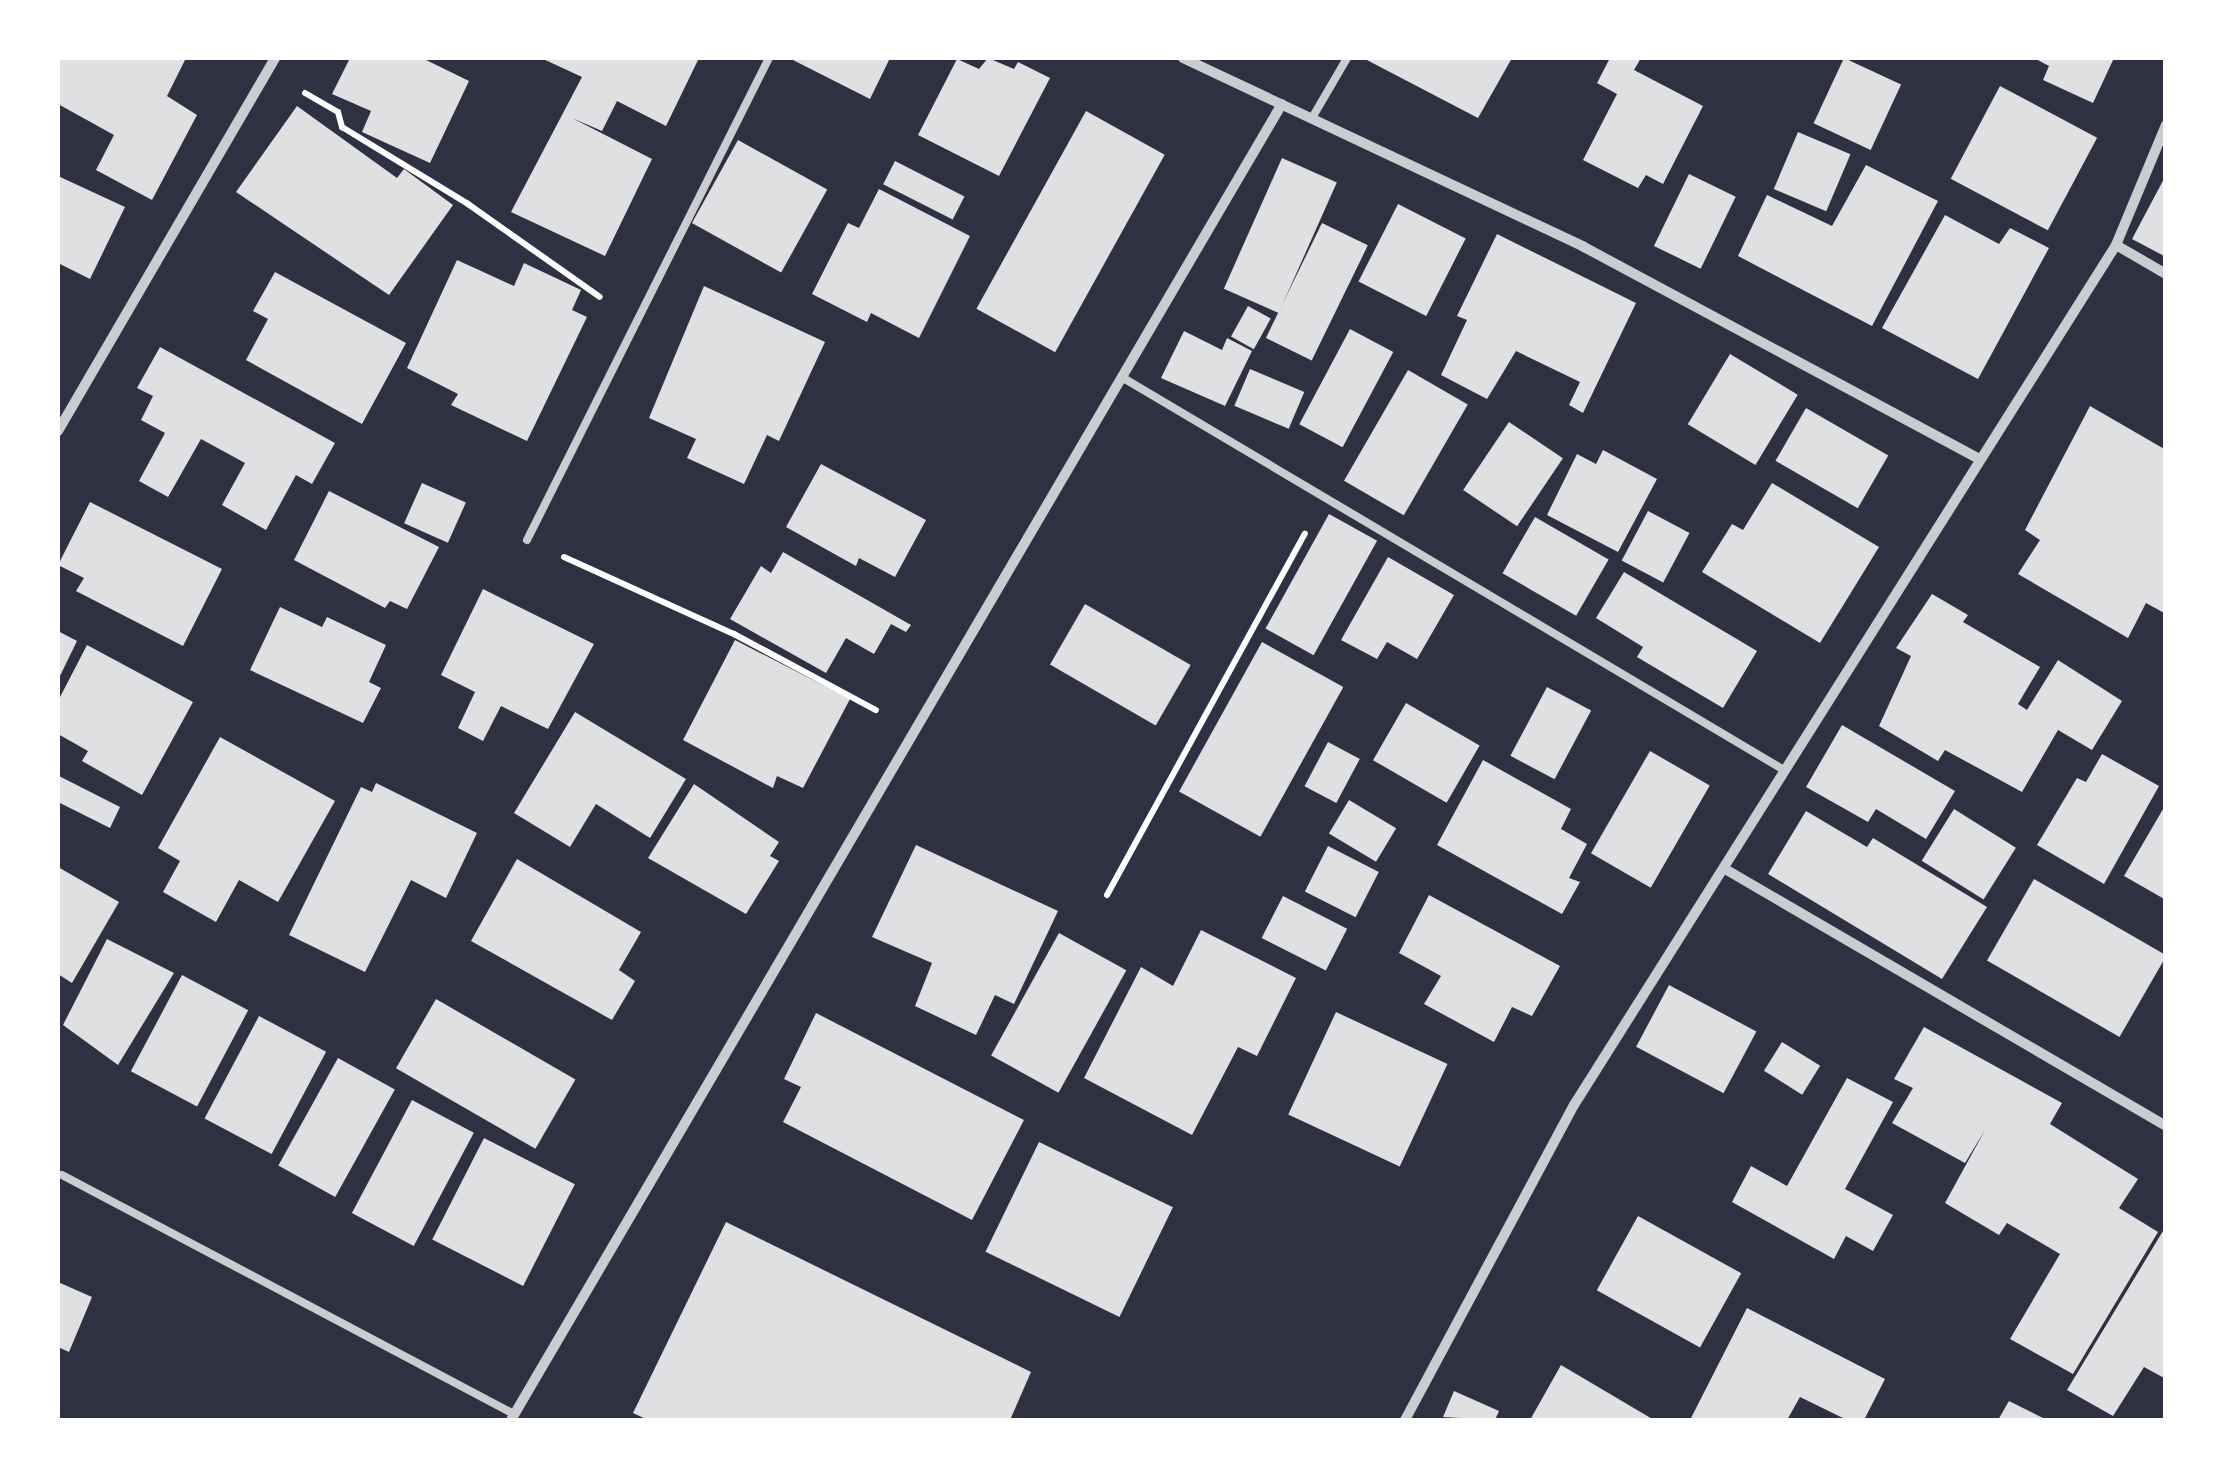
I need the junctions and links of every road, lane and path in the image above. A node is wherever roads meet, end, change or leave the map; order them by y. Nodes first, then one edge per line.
1 (275, 58) edge
2 (769, 58) edge
3 (1183, 58) edge
4 (1347, 58) edge
5 (267, 71) junction
6 (1282, 104) junction
7 (1312, 118) junction
8 (2166, 125) edge
9 (2116, 245) junction
10 (2166, 274) edge
11 (638, 323) junction
12 (1125, 379) junction
13 (58, 431) edge
14 (1978, 458) junction
15 (1326, 498) junction
16 (527, 540) joint
17 (917, 732) junction
18 (1784, 770) junction
19 (1725, 869) junction
20 (1107, 895) dead end
21 (2166, 1126) edge
22 (62, 1175) dead end
23 (513, 1418) edge
24 (1405, 1420) edge

1 - 5 street
2 - 11 lane
3 - 6 street
4 - 7 lane
5 - 11 path
5 - 13 street
6 - 7 street
6 - 12 street
7 - 14 street
8 - 9 street
9 - 10 street
9 - 14 street
11 - 16 lane
12 - 15 lane
12 - 17 street
14 - 18 street
15 - 18 lane
15 - 20 path
16 - 17 path
17 - 23 street
18 - 19 street
19 - 21 street
19 - 24 street
22 - 23 lane

